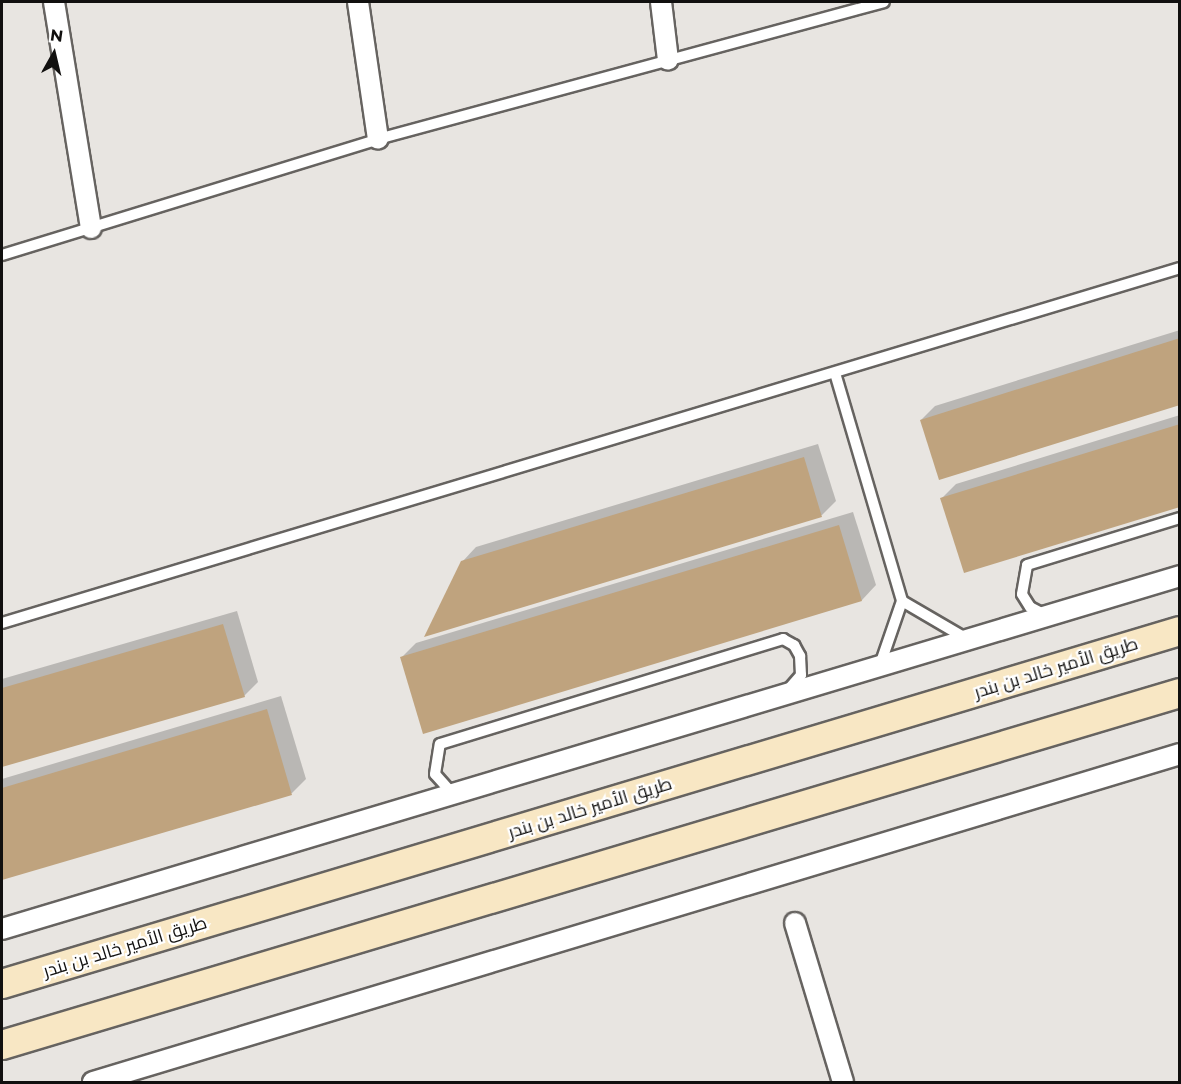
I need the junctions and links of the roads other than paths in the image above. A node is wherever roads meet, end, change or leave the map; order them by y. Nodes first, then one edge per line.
1 (54, 2) edge
2 (358, 2) edge
3 (661, 2) edge
4 (884, 2) edge
5 (668, 60) junction
6 (378, 139) junction
7 (91, 228) junction
8 (2, 255) edge
9 (1179, 268) edge
10 (835, 373) junction
11 (1179, 518) edge
12 (1179, 576) edge
13 (902, 601) junction
14 (1047, 616) junction
15 (2, 623) edge
16 (1179, 631) edge
17 (967, 640) junction
18 (880, 665) junction
19 (1179, 693) edge
20 (784, 694) junction
21 (1179, 754) edge
22 (452, 793) junction
23 (795, 923) dead end
24 (2, 929) edge
25 (2, 984) edge
26 (2, 1045) edge
27 (93, 1083) edge
28 (843, 1083) edge

1 - 7 street
2 - 6 street
3 - 5 street
4 - 5 lane
5 - 6 lane
6 - 7 lane
7 - 8 lane
9 - 10 lane
10 - 13 lane
10 - 15 lane
11 - 14 lane
12 - 14 street
13 - 17 lane
13 - 18 lane
14 - 17 street
16 - 25 main road, طريق الأمير خالد بن بندر
17 - 18 street
18 - 20 street
19 - 26 main road
20 - 22 street
20 - 22 lane
21 - 27 street
22 - 24 street
23 - 28 street

